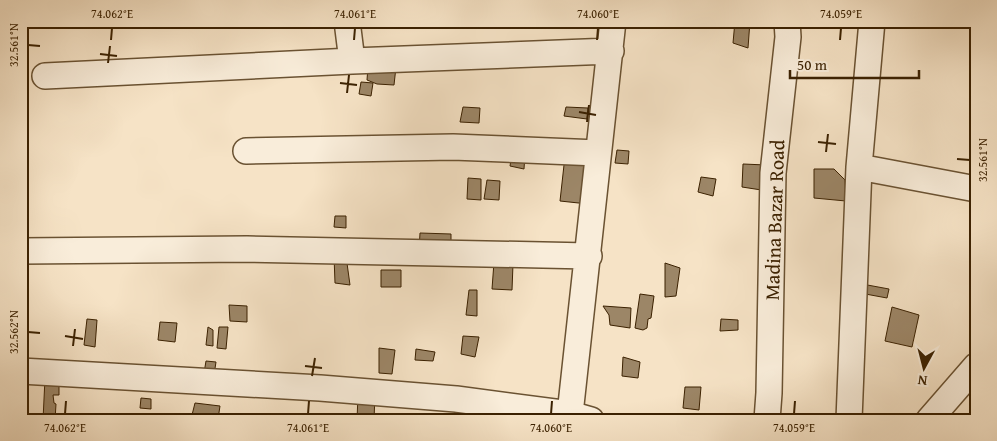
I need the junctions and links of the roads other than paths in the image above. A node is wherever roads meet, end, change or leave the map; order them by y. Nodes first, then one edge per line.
1 (348, 21) edge
2 (613, 21) edge
3 (788, 21) edge
4 (872, 21) edge
5 (611, 51) junction
6 (352, 61) junction
7 (45, 76) dead end
8 (246, 151) dead end
9 (598, 153) junction
10 (859, 167) junction
11 (976, 189) edge
12 (21, 251) edge
13 (589, 256) junction
14 (976, 366) edge
15 (21, 371) edge
16 (576, 418) edge
17 (767, 420) edge
18 (849, 420) edge
19 (929, 420) edge

1 - 6 street
2 - 5 street
3 - 17 street, Madina Bazar Road
4 - 10 street
5 - 6 street
5 - 9 street
6 - 7 street
8 - 9 street
9 - 13 street
10 - 11 street
10 - 18 street
12 - 13 street
13 - 16 street
14 - 19 street
15 - 16 street

